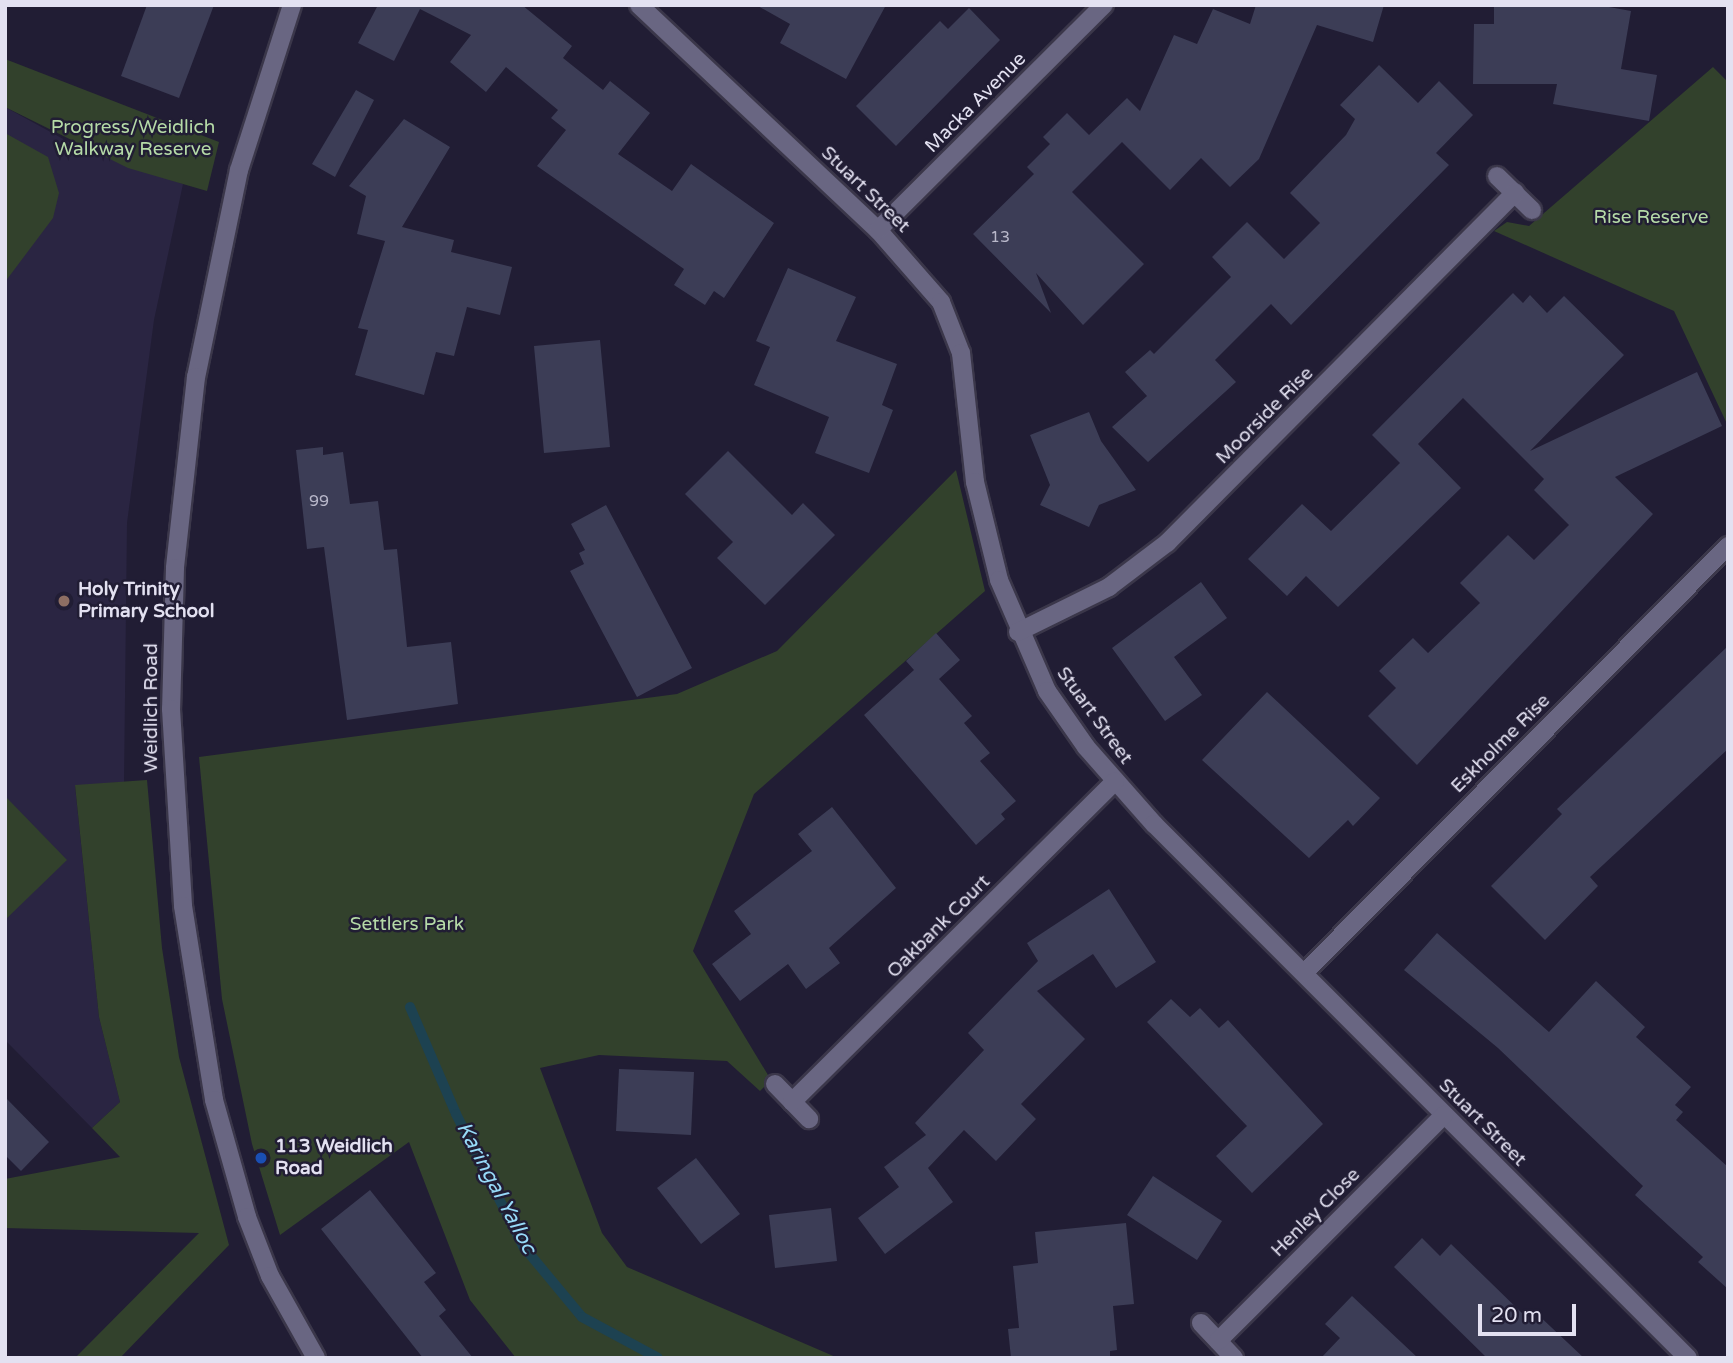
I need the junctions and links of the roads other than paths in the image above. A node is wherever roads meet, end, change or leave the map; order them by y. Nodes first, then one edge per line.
1 (292, 5) edge
2 (639, 5) edge
3 (1104, 5) edge
4 (1497, 176) dead end
5 (1515, 193) junction
6 (1532, 211) dead end
7 (878, 230) junction
8 (1728, 546) edge
9 (1018, 632) junction
10 (1115, 781) junction
11 (1304, 972) junction
12 (775, 1084) dead end
13 (792, 1102) junction
14 (1444, 1115) junction
15 (809, 1119) dead end
16 (1200, 1323) dead end
17 (1218, 1341) junction
18 (316, 1358) edge
19 (1234, 1358) edge
20 (1688, 1358) edge

1 - 18 street, Weidlich Road
2 - 7 street, Stuart Street
3 - 7 street, Macka Avenue
4 - 5 street
5 - 6 street
5 - 9 street, Moorside Rise
7 - 9 street, Stuart Street
8 - 11 street, Eskholme Rise
9 - 10 street, Stuart Street
10 - 11 street, Stuart Street
10 - 13 street, Oakbank Court
11 - 14 street, Stuart Street
12 - 13 street
13 - 15 street
14 - 17 street, Henley Close
14 - 20 street, Stuart Street
16 - 17 street
17 - 19 street

